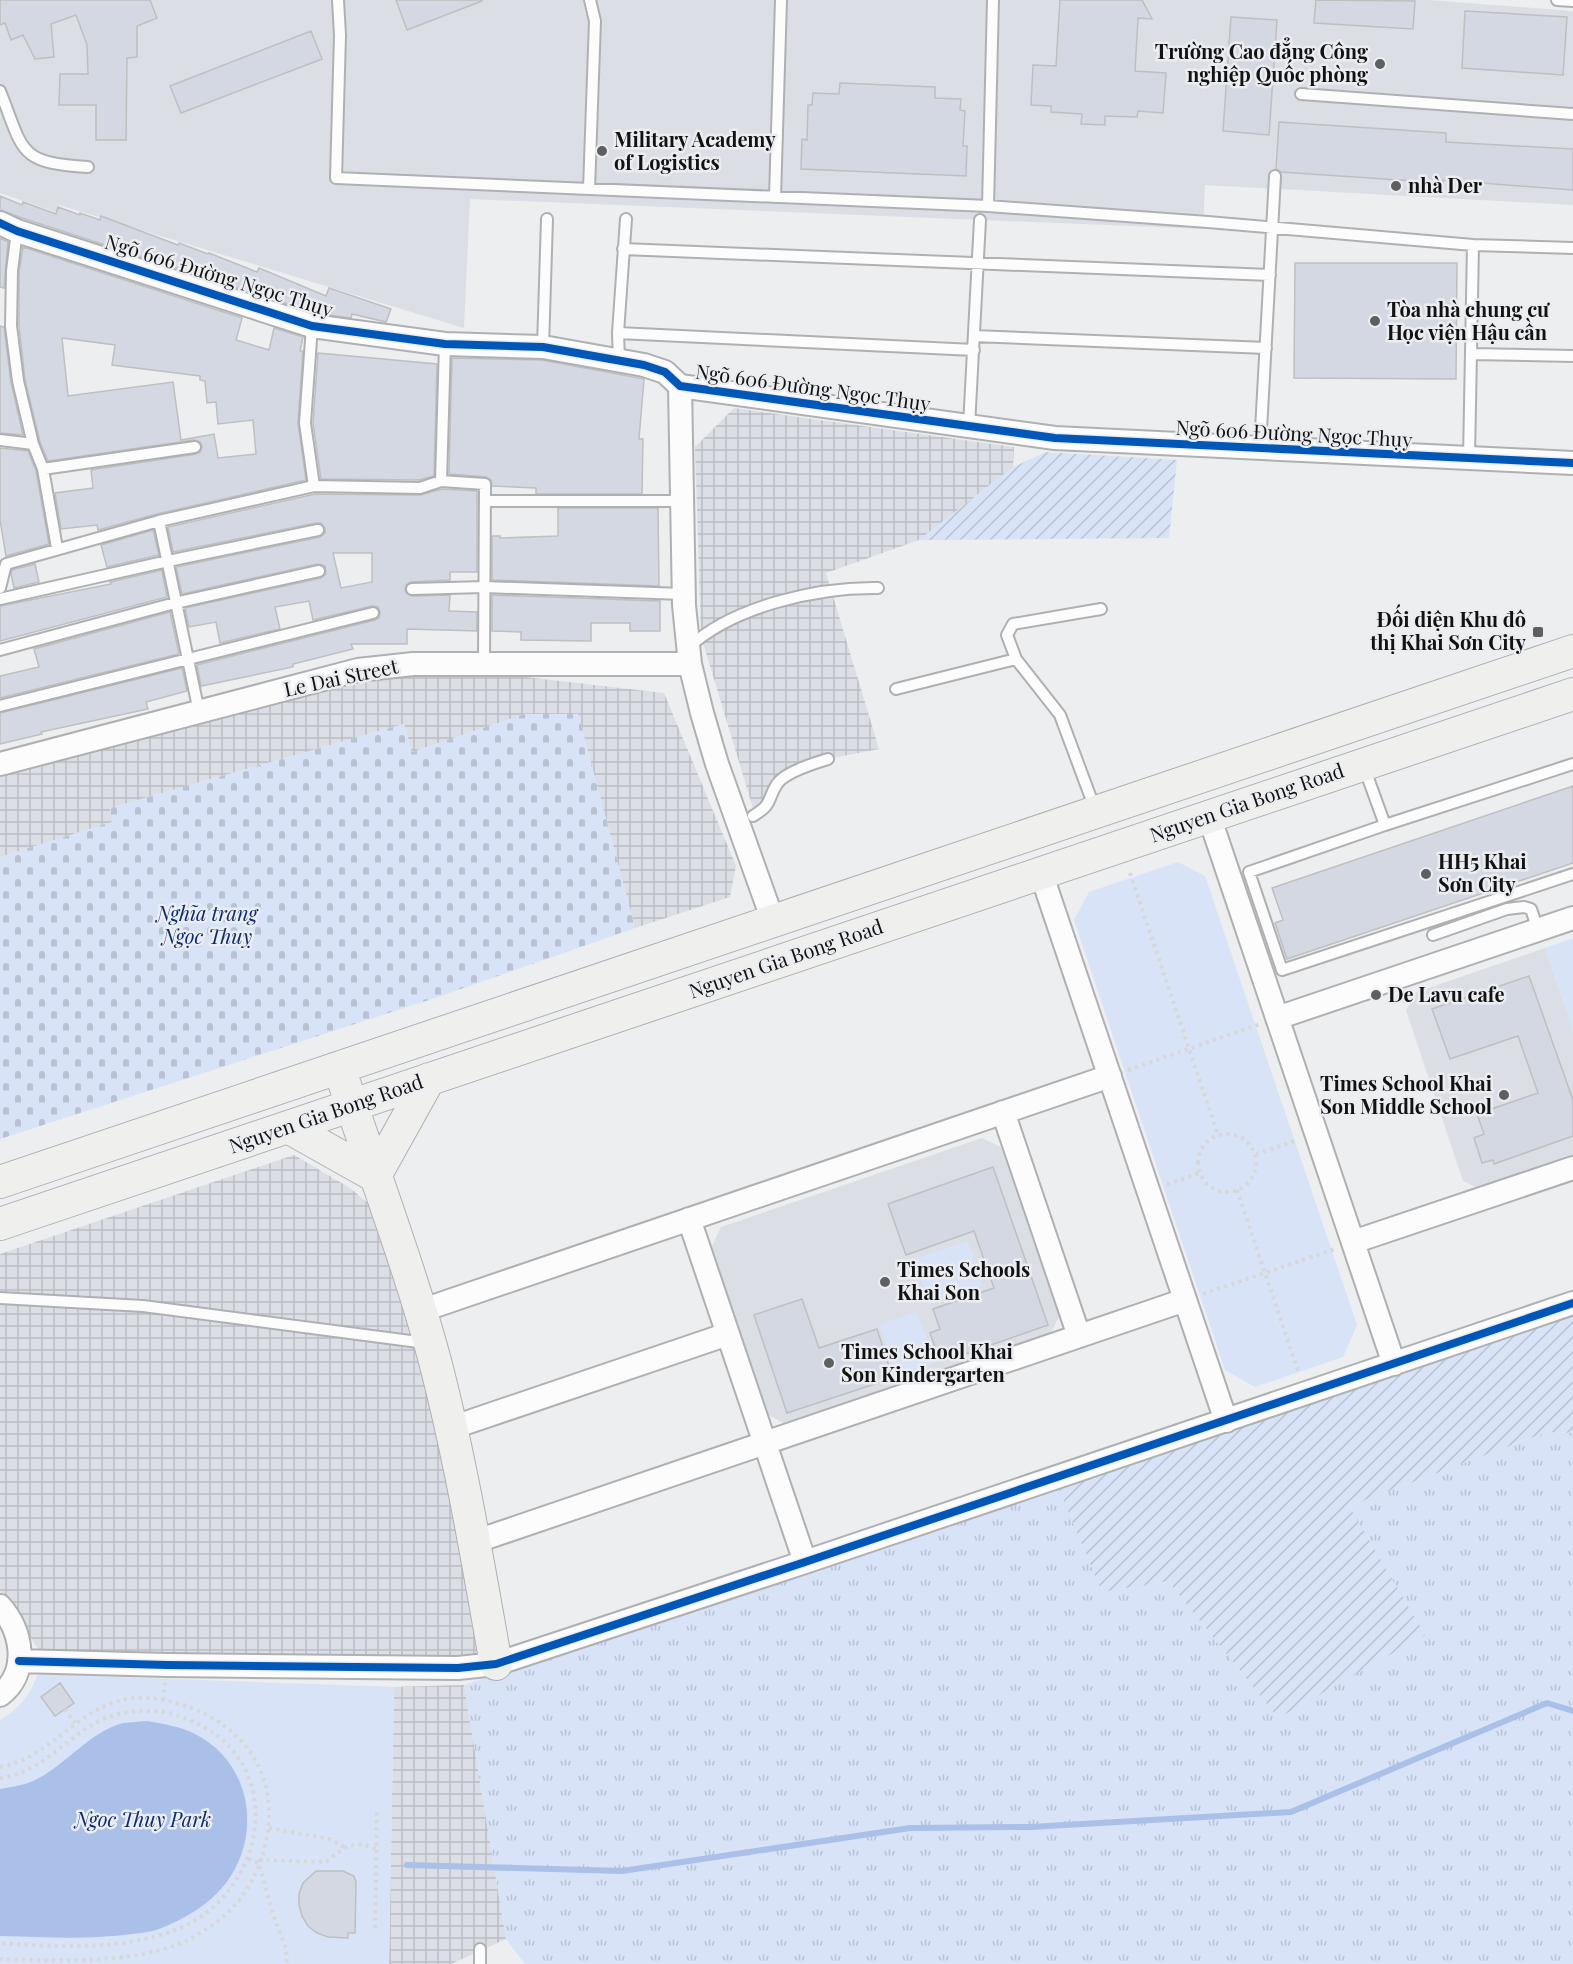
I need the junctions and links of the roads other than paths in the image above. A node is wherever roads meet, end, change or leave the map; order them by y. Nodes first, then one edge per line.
1 (338, 0) edge
2 (590, 0) edge
3 (781, 0) edge
4 (993, 0) edge
5 (1557, 0) edge
6 (1573, 1) edge
7 (0, 91) edge
8 (1301, 94) dead end
9 (1573, 114) edge
10 (88, 167) dead end
11 (1275, 176) dead end
12 (589, 189) junction
13 (775, 197) junction
14 (988, 206) junction
15 (546, 219) dead end
16 (626, 219) dead end
17 (980, 220) dead end
18 (9, 227) edge
19 (1273, 227) junction
20 (1473, 245) junction
21 (1573, 248) edge
22 (623, 249) junction
23 (978, 265) junction
24 (1270, 275) junction
25 (312, 326) junction
26 (618, 333) junction
27 (974, 336) junction
28 (445, 344) junction
29 (543, 347) junction
30 (1266, 348) junction
31 (974, 350) junction
32 (1471, 354) junction
33 (1573, 356) edge
34 (619, 360) junction
35 (680, 386) junction
36 (969, 426) junction
37 (0, 440) edge
38 (33, 444) junction
39 (195, 447) dead end
40 (1260, 448) junction
41 (1469, 458) junction
42 (1573, 464) edge
43 (43, 469) junction
44 (441, 481) junction
45 (314, 486) junction
46 (486, 501) junction
47 (681, 501) junction
48 (159, 520) junction
49 (318, 530) dead end
50 (57, 548) junction
51 (168, 561) junction
52 (320, 572) dead end
53 (484, 587) junction
54 (0, 588) edge
55 (878, 588) dead end
56 (412, 589) dead end
57 (683, 594) junction
58 (0, 599) edge
59 (175, 603) junction
60 (1101, 609) dead end
61 (374, 613) dead end
62 (0, 650) edge
63 (1573, 651) edge
64 (689, 656) junction
65 (188, 658) junction
66 (1016, 659) junction
67 (484, 664) junction
68 (896, 689) dead end
69 (1573, 694) edge
70 (0, 706) edge
71 (200, 712) junction
72 (828, 759) dead end
73 (0, 764) edge
74 (1363, 764) junction
75 (1573, 764) edge
76 (1196, 778) junction
77 (1096, 812) junction
78 (753, 816) dead end
79 (1209, 816) junction
80 (1385, 825) junction
81 (1028, 835) junction
82 (1041, 873) junction
83 (1573, 874) edge
84 (1523, 890) junction
85 (1573, 918) edge
86 (1535, 920) junction
87 (773, 921) junction
88 (1433, 935) dead end
89 (1277, 1018) junction
90 (339, 1067) junction
91 (1110, 1076) junction
92 (429, 1079) junction
93 (351, 1106) junction
94 (1003, 1112) junction
95 (288, 1127) junction
96 (1573, 1168) edge
97 (375, 1176) junction
98 (0, 1182) edge
99 (689, 1219) junction
100 (0, 1224) edge
101 (1353, 1242) junction
102 (0, 1298) edge
103 (1185, 1300) junction
104 (1573, 1304) edge
105 (420, 1311) junction
106 (728, 1334) junction
107 (1078, 1336) junction
108 (430, 1344) junction
109 (1394, 1364) junction
110 (1226, 1420) junction
111 (451, 1428) junction
112 (765, 1443) junction
113 (474, 1542) junction
114 (805, 1562) junction
115 (0, 1606) edge
116 (19, 1660) junction
117 (496, 1664) junction
118 (0, 1695) edge
119 (480, 1948) dead end
120 (480, 1964) edge

1 - 12 lane
2 - 12 lane
3 - 13 lane
4 - 14 lane
5 - 6 lane
7 - 10 lane
8 - 9 lane
11 - 19 lane
12 - 13 lane
13 - 14 lane
14 - 19 lane
15 - 29 lane
16 - 22 lane
17 - 23 lane
18 - 25 street, Ngõ 606 Đường Ngọc Thụy
18 - 38 lane
19 - 20 lane
19 - 24 lane
20 - 21 lane
20 - 32 lane
22 - 23 lane
22 - 26 lane
23 - 24 lane
23 - 27 lane
24 - 30 lane
25 - 28 street, Ngõ 606 Đường Ngọc Thụy
25 - 45 lane
26 - 31 lane
26 - 34 lane
27 - 30 lane
27 - 31 lane
28 - 29 street, Ngõ 606 Đường Ngọc Thụy
28 - 44 lane
29 - 34 street, Ngõ 606 Đường Ngọc Thụy
30 - 40 lane
31 - 36 lane
32 - 33 lane
32 - 41 lane
34 - 35 street, Ngõ 606 Đường Ngọc Thụy
35 - 36 street, Ngõ 606 Đường Ngọc Thụy
35 - 47 street
36 - 40 street, Ngõ 606 Đường Ngọc Thụy
37 - 38 lane
38 - 43 lane
39 - 43 lane
40 - 41 street, Ngõ 606 Đường Ngọc Thụy
41 - 42 street, Ngõ 606 Đường Ngọc Thụy
43 - 50 lane
44 - 45 lane
44 - 46 lane
45 - 48 lane
46 - 47 lane
46 - 53 lane
47 - 57 street
48 - 50 lane
48 - 51 lane
49 - 51 lane
50 - 54 lane
51 - 58 lane
51 - 59 lane
52 - 59 lane
53 - 56 lane
53 - 57 lane
53 - 67 lane
55 - 64 lane
57 - 64 street
59 - 62 lane
59 - 65 lane
60 - 66 lane
61 - 65 lane
63 - 76 main road, Nguyen Gia Bong Road
64 - 67 street, Le Dai Street
64 - 87 street
65 - 70 lane
65 - 71 lane
66 - 68 lane
66 - 77 lane
67 - 71 street, Le Dai Street
69 - 74 main road, Nguyen Gia Bong Road
71 - 73 street, Le Dai Street
72 - 78 lane
74 - 79 main road, Nguyen Gia Bong Road
74 - 80 lane
75 - 80 lane
76 - 77 main road, Nguyen Gia Bong Road
76 - 79 main road
77 - 81 main road, Nguyen Gia Bong Road
79 - 82 main road, Nguyen Gia Bong Road
79 - 89 street
80 - 84 lane
81 - 82 main road
81 - 87 main road, Nguyen Gia Bong Road
82 - 91 street
82 - 92 main road, Nguyen Gia Bong Road
83 - 84 lane
84 - 86 lane
85 - 86 street
86 - 88 lane
86 - 89 street
87 - 90 main road, Nguyen Gia Bong Road
89 - 101 street
90 - 93 main road
90 - 98 main road, Nguyen Gia Bong Road
91 - 94 street
91 - 103 street
92 - 93 main road, Nguyen Gia Bong Road
92 - 97 main road
93 - 95 main road, Nguyen Gia Bong Road
93 - 97 main road
94 - 99 street
94 - 107 street
95 - 97 main road
95 - 100 main road, Nguyen Gia Bong Road
96 - 101 street
97 - 105 main road
99 - 105 street
99 - 106 street
101 - 109 street
102 - 108 lane
103 - 107 street
103 - 110 street
104 - 109 street
105 - 108 main road
106 - 111 street
106 - 112 street
107 - 112 street
108 - 111 main road
109 - 110 street
110 - 114 street
111 - 113 main road
112 - 113 street
112 - 114 street
113 - 117 main road
114 - 117 street
115 - 116 street
116 - 117 street
116 - 118 street
119 - 120 lane

